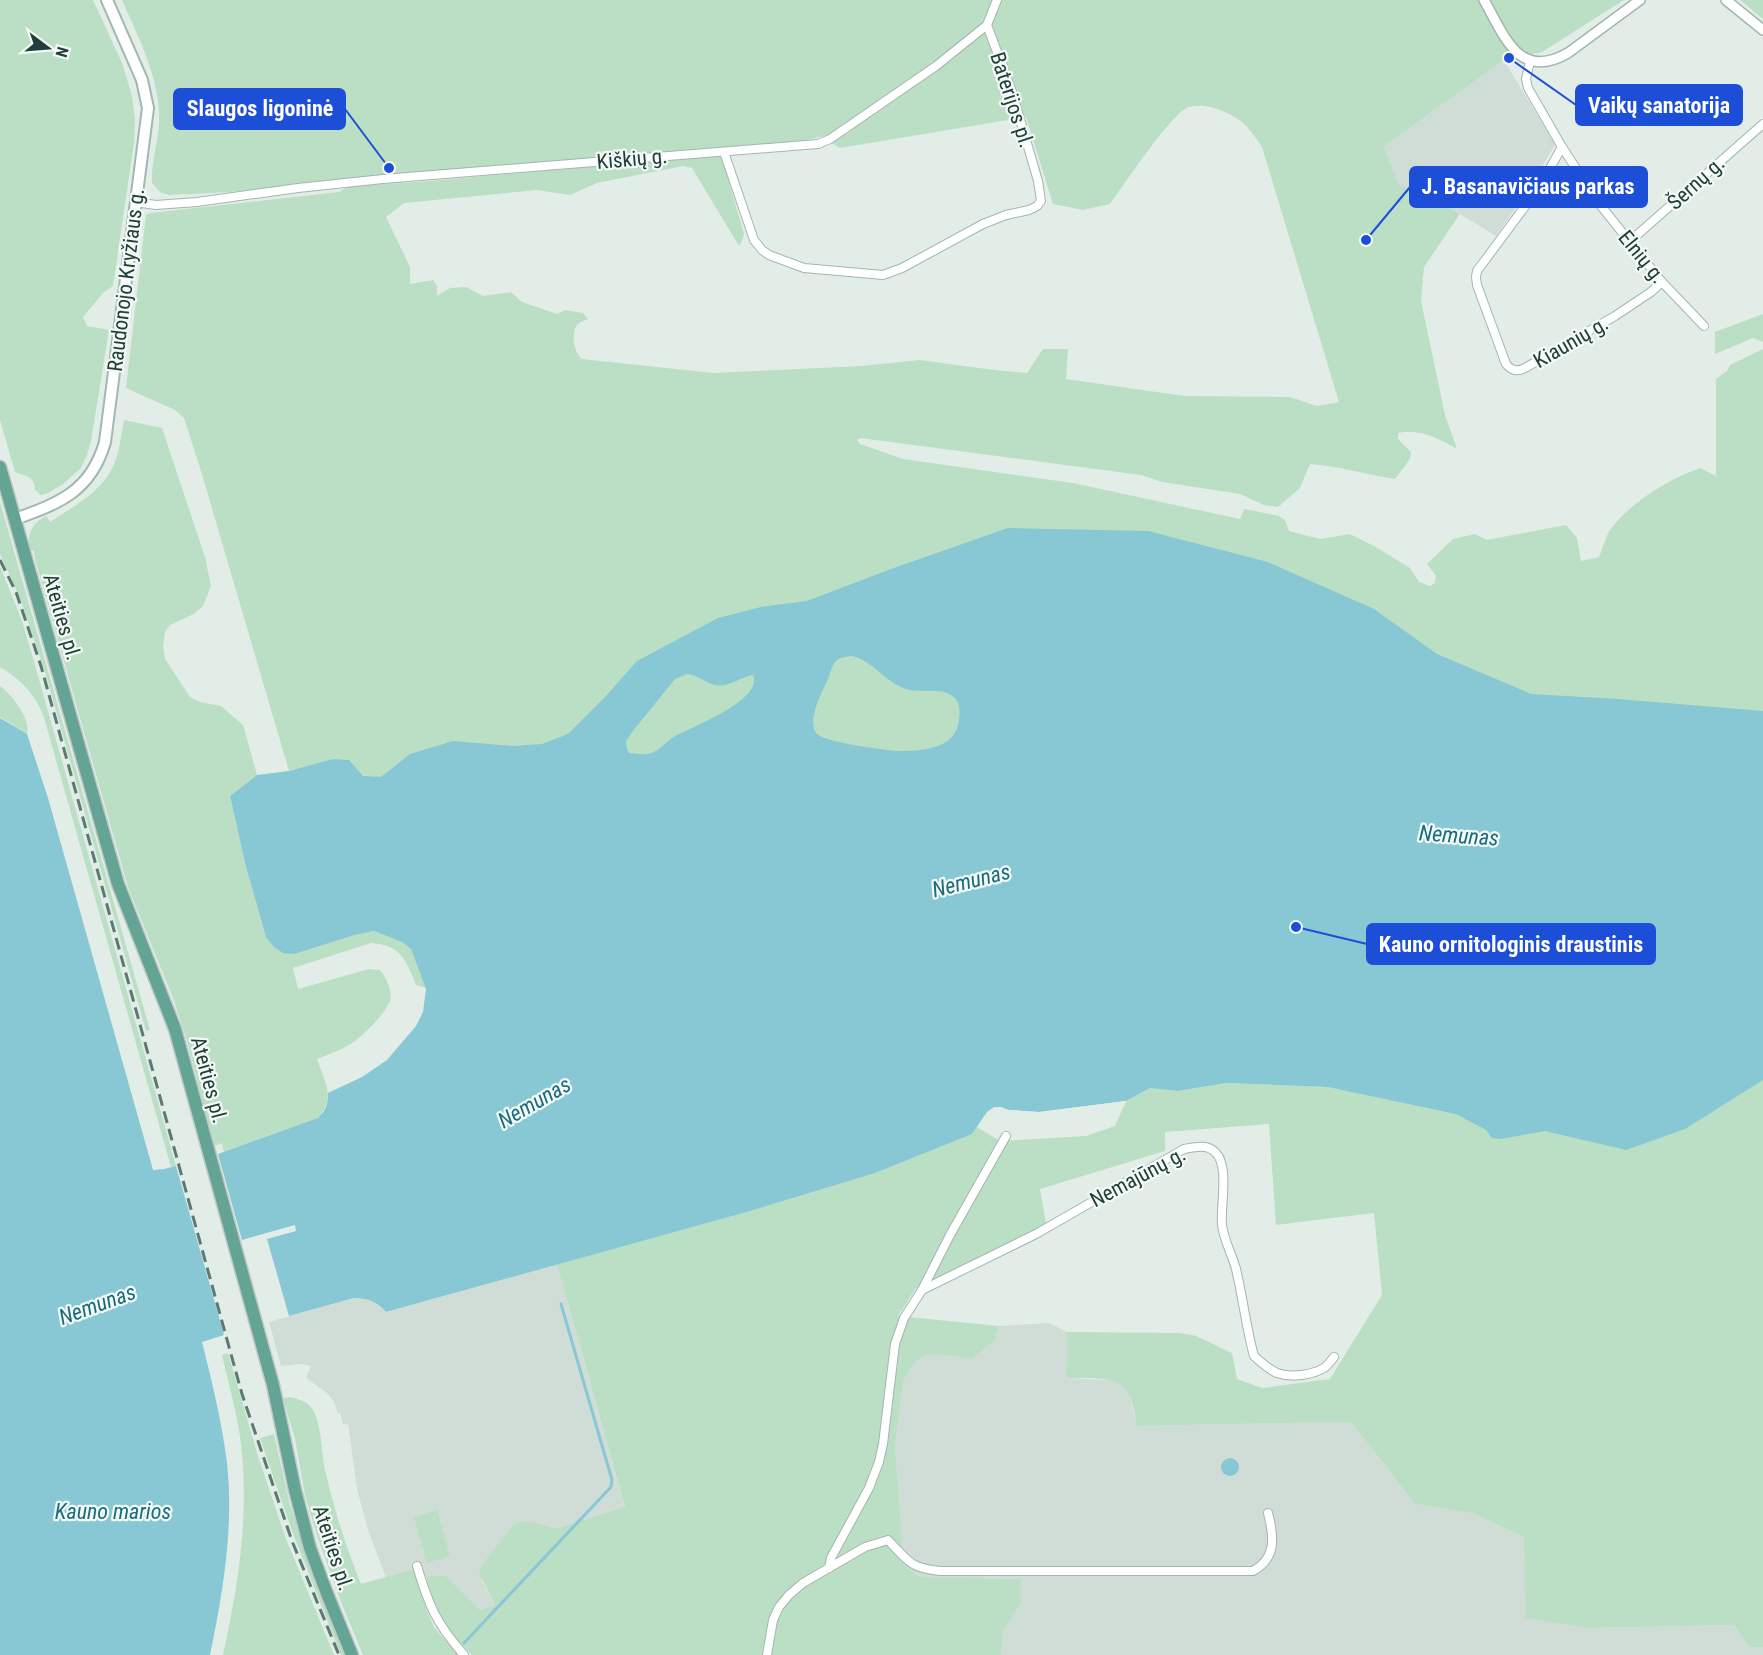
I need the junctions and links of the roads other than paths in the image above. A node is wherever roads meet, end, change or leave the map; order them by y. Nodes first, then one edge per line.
1 (107, 0) edge
2 (997, 0) edge
3 (1484, 0) edge
4 (1640, 0) edge
5 (1726, 0) edge
6 (987, 25) junction
7 (1763, 30) edge
8 (1530, 61) junction
9 (1763, 124) edge
10 (1562, 147) junction
11 (724, 152) junction
12 (135, 202) junction
13 (1629, 242) junction
14 (1662, 282) junction
15 (1704, 326) dead end
16 (0, 466) edge
17 (15, 519) junction
18 (1006, 1136) dead end
19 (922, 1290) junction
20 (1334, 1357) dead end
21 (1268, 1513) dead end
22 (417, 1566) dead end
23 (829, 1568) junction
24 (352, 1655) edge
25 (464, 1655) edge
26 (767, 1655) edge

1 - 12 main road, Raudonojo Kryžiaus g.
2 - 6 street, Baterijos pl.
3 - 8 street
4 - 8 street
5 - 7 street
6 - 11 street, Kiškių g.
6 - 11 street, Baterijos pl.
8 - 10 street, Elnių g.
9 - 13 street, Šernų g.
10 - 13 street, Elnių g.
10 - 14 street, Kiaunių g.
11 - 12 street, Kiškių g.
12 - 17 main road, Raudonojo Kryžiaus g.
13 - 14 street, Elnių g.
14 - 15 street, Elnių g.
16 - 17 main road, Ateities pl.
17 - 24 main road, Ateities pl.
18 - 19 street
19 - 20 street, Nemajūnų g.
19 - 23 street
21 - 23 street
22 - 25 street
23 - 26 street

